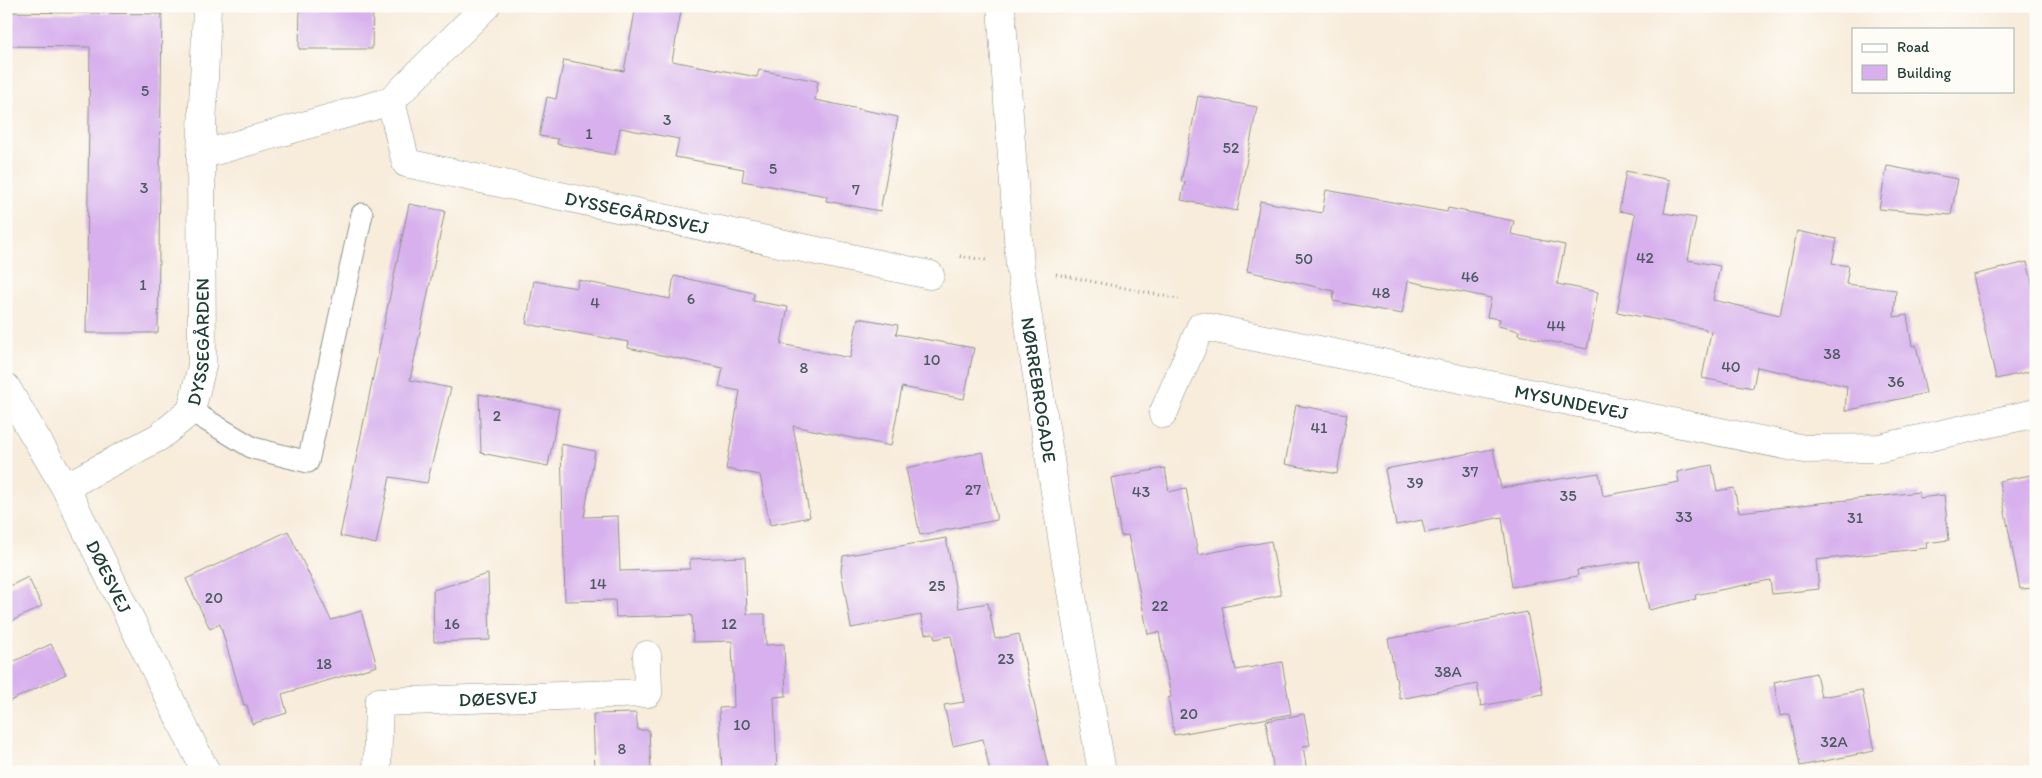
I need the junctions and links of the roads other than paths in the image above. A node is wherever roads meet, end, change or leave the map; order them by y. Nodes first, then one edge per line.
1 (206, 6) edge
2 (486, 6) edge
3 (1001, 6) edge
4 (391, 101) junction
5 (202, 155) junction
6 (362, 214) dead end
7 (930, 275) dead end
8 (6, 387) edge
9 (191, 411) junction
10 (2036, 413) edge
11 (1163, 414) dead end
12 (65, 487) junction
13 (647, 654) dead end
14 (206, 772) edge
15 (377, 772) edge
16 (1102, 772) edge

1 - 5 street, DYSSEGÅRDEN
2 - 4 street
3 - 16 street, NØRREBROGADE
4 - 5 street
4 - 7 street, DYSSEGÅRDSVEJ
5 - 9 street, DYSSEGÅRDEN
6 - 9 lane
8 - 12 street, DØESVEJ
9 - 12 street, DYSSEGÅRDEN
10 - 11 street, MYSUNDEVEJ
12 - 14 street, DØESVEJ
13 - 15 street, DØESVEJ

